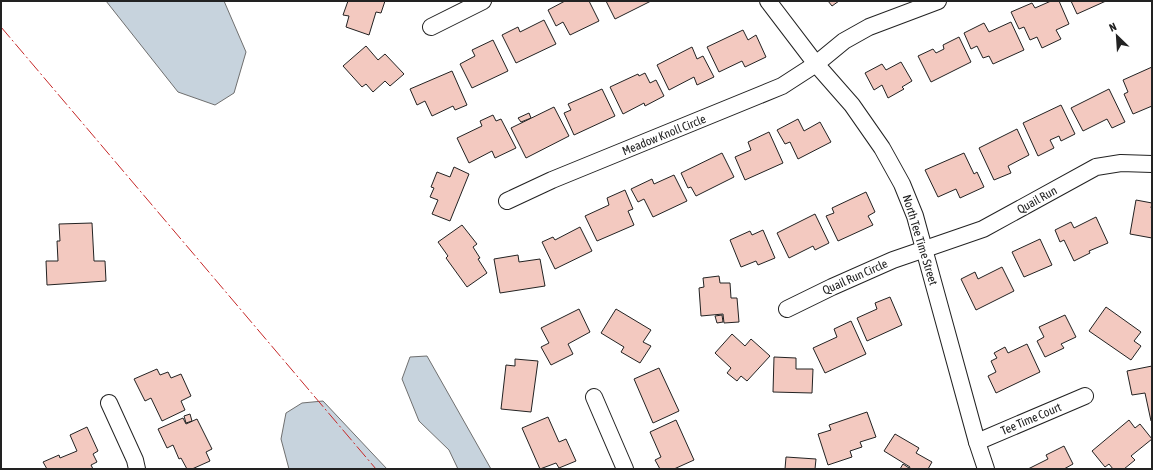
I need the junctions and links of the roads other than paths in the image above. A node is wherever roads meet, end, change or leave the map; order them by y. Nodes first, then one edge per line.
1 (483, 1) edge
2 (768, 1) edge
3 (938, 1) edge
4 (431, 27) dead end
5 (816, 64) junction
6 (1152, 164) edge
7 (507, 201) dead end
8 (924, 249) junction
9 (787, 309) dead end
10 (1085, 396) dead end
11 (594, 397) dead end
12 (109, 403) dead end
13 (977, 442) junction
14 (137, 469) edge
15 (624, 469) edge
16 (986, 469) edge

1 - 4 street
2 - 5 street, North Tee Time Street
3 - 5 street, Meadow Knoll Circle
5 - 7 street, Meadow Knoll Circle
5 - 8 street, North Tee Time Street
6 - 8 street, Quail Run
8 - 9 street, Quail Run Circle
8 - 13 street, North Tee Time Street
10 - 13 street, Tee Time Court
11 - 15 street
12 - 14 street
13 - 16 street, North Tee Time Street

